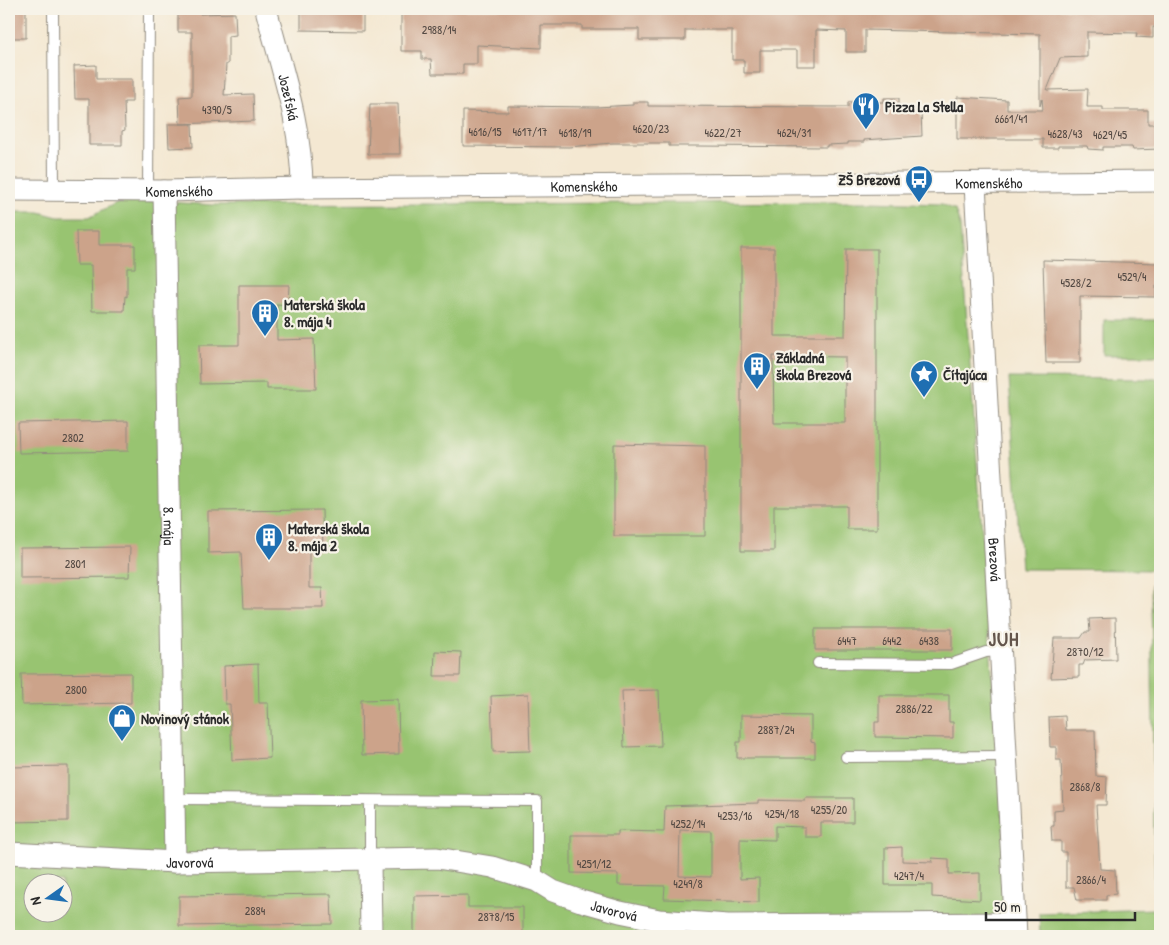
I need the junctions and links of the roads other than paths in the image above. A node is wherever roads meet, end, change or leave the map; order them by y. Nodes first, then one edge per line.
1 (52, 9) edge
2 (149, 9) edge
3 (266, 9) edge
4 (1160, 181) edge
5 (975, 184) junction
6 (302, 188) junction
7 (9, 190) edge
8 (54, 190) junction
9 (156, 191) junction
10 (1000, 651) junction
11 (818, 663) dead end
12 (846, 756) dead end
13 (1006, 756) junction
14 (174, 800) junction
15 (370, 801) junction
16 (9, 853) edge
17 (370, 860) junction
18 (175, 862) junction
19 (537, 882) junction
20 (1015, 930) edge
21 (371, 936) edge

1 - 8 lane
2 - 9 lane
3 - 6 street, Jozefská
4 - 5 street, Komenského
5 - 6 street, Komenského
5 - 10 street, Brezová
6 - 9 street, Komenského
7 - 8 street, Komenského
8 - 9 street, Komenského
9 - 14 street, 8. mája
10 - 11 lane
10 - 13 street, Brezová
12 - 13 lane
13 - 20 street, Brezová
14 - 15 lane
14 - 18 street, 8. mája
15 - 17 lane
15 - 19 lane
16 - 18 street, Javorová
17 - 18 street, Javorová
17 - 19 street, Javorová
17 - 21 street
19 - 20 street, Javorová

